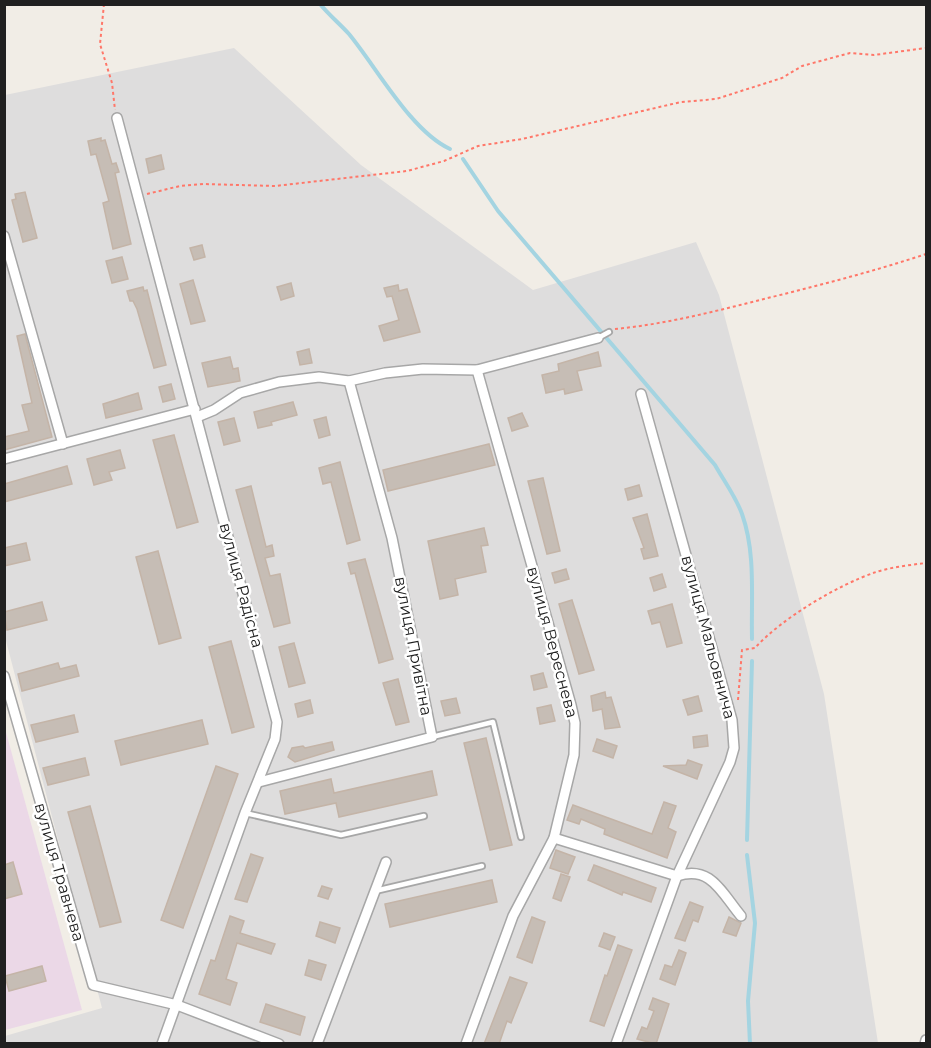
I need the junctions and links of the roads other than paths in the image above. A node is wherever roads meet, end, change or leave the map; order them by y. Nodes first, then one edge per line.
1 (117, 118) road end
2 (4, 236) edge
3 (609, 332) road end
4 (598, 338) joint
5 (477, 370) junction
6 (349, 381) junction
7 (641, 394) dead end
8 (196, 413) junction
9 (63, 444) junction
10 (4, 459) edge
11 (4, 676) edge
12 (432, 737) junction
13 (259, 782) junction
14 (245, 813) junction
15 (424, 816) dead end
16 (521, 837) dead end
17 (554, 838) junction
18 (386, 862) dead end
19 (482, 866) dead end
20 (677, 876) junction
21 (375, 891) junction
22 (741, 916) dead end
23 (177, 1005) junction
24 (162, 1044) edge
25 (279, 1044) edge
26 (317, 1044) edge
27 (466, 1044) edge
28 (616, 1044) edge

1 - 8 street, вулиця Радісна
2 - 9 street
3 - 4 lane
4 - 5 street
5 - 6 street
5 - 17 street, вулиця Вереснева
6 - 8 street
6 - 12 street, вулиця Привітна
7 - 20 street, вулиця Мальовнича
8 - 9 street
8 - 13 street, вулиця Радісна
9 - 10 street
11 - 23 street, вулиця Травнева
12 - 13 street, вулиця Привітна
12 - 16 lane
13 - 14 street, вулиця Радісна
14 - 15 lane
14 - 23 street, вулиця Радісна
17 - 20 street
17 - 27 street, вулиця Вереснева
18 - 21 street
19 - 21 lane
20 - 22 street
20 - 28 street, вулиця Мальовнича
21 - 26 street
23 - 24 street, вулиця Радісна
23 - 25 street

